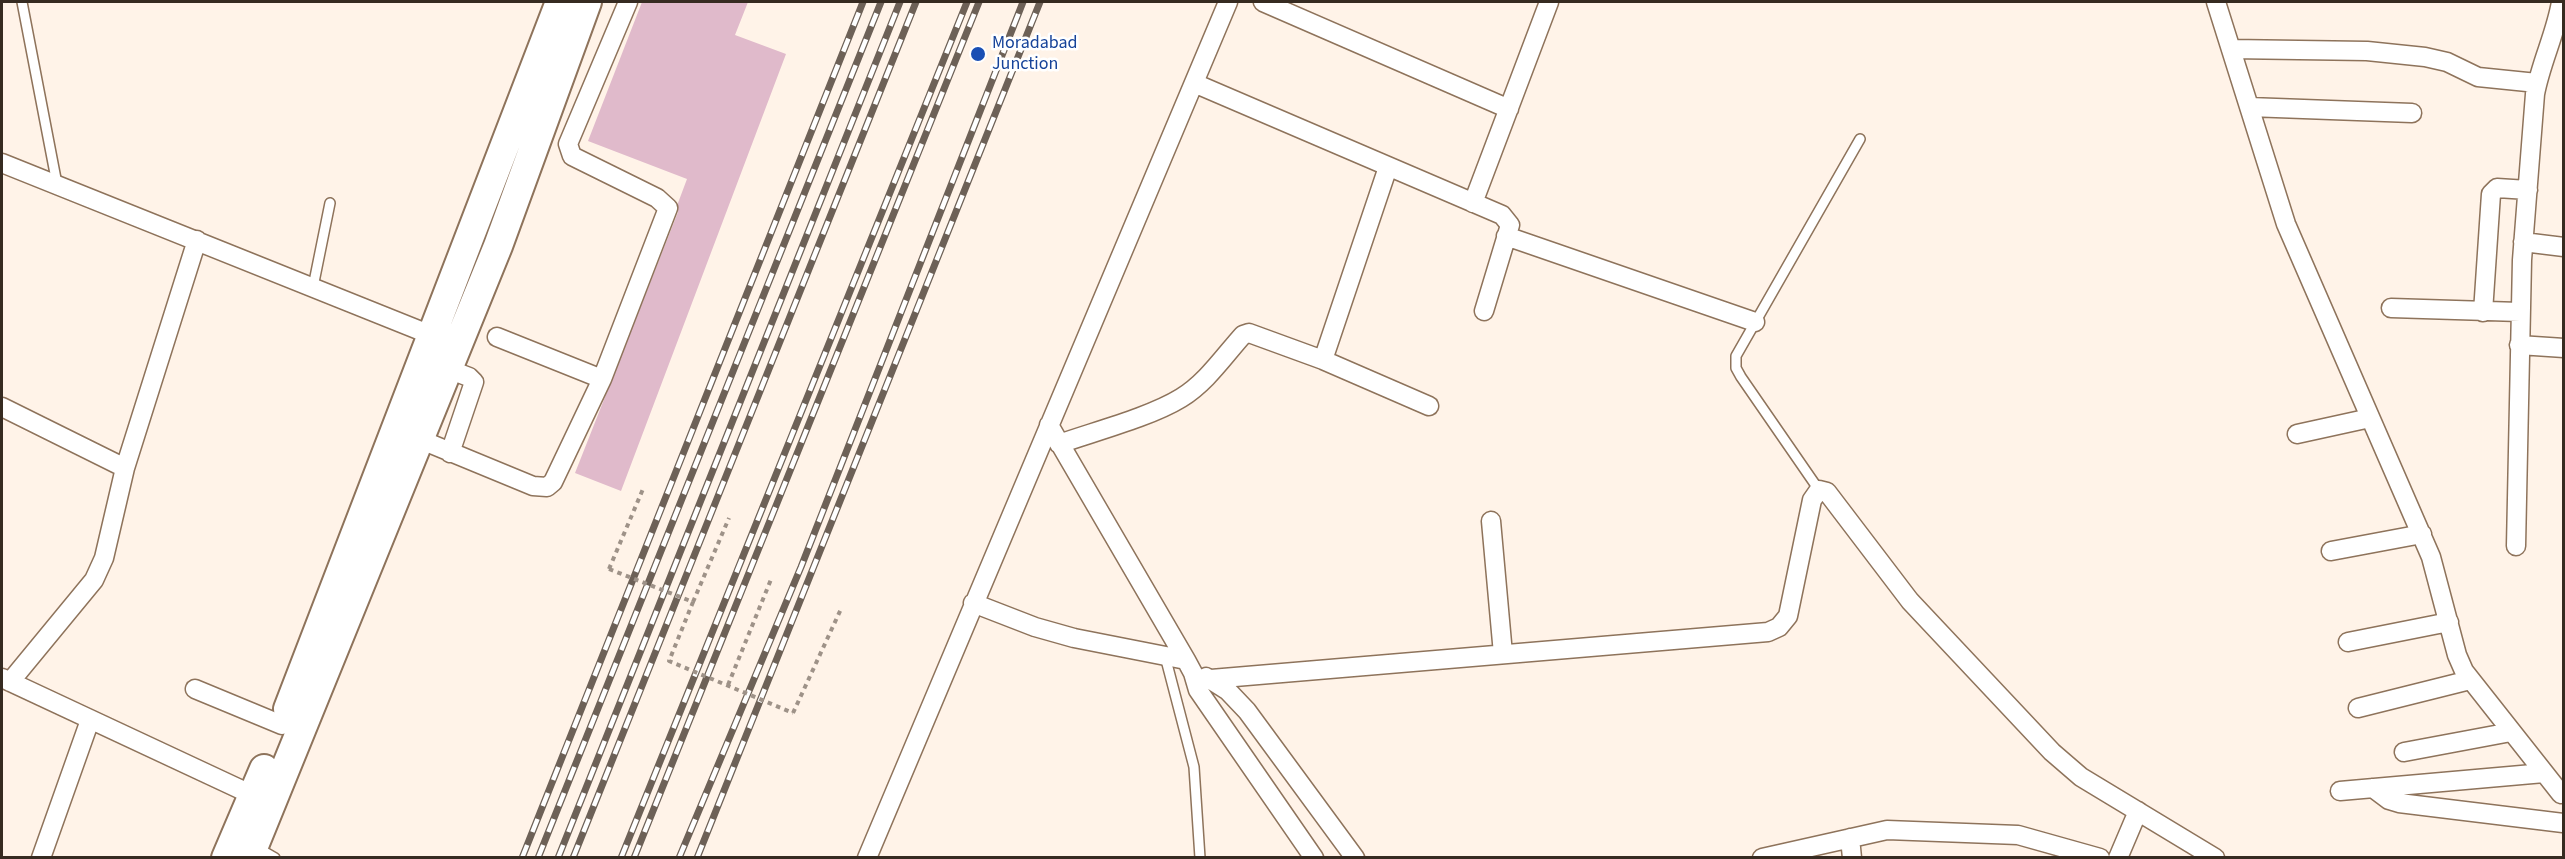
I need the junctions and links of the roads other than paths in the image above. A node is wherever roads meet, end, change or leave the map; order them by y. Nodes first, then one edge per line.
1 (22, 2) edge
2 (560, 2) edge
3 (587, 2) edge
4 (628, 2) edge
5 (1228, 2) edge
6 (1263, 2) edge
7 (1549, 2) edge
8 (2216, 2) edge
9 (2560, 2) edge
10 (2231, 50) junction
11 (1194, 83) junction
12 (2537, 83) junction
13 (2249, 107) junction
14 (1509, 109) junction
15 (2412, 113) dead end
16 (507, 138) junction
17 (1860, 139) dead end
18 (533, 149) junction
19 (2, 163) edge
20 (1388, 167) junction
21 (57, 183) junction
22 (2528, 190) junction
23 (330, 203) dead end
24 (1473, 203) junction
25 (1506, 236) junction
26 (197, 240) junction
27 (2523, 242) junction
28 (2564, 247) edge
29 (313, 287) junction
30 (2391, 308) dead end
31 (1484, 311) dead end
32 (2483, 312) junction
33 (2520, 312) junction
34 (1755, 322) junction
35 (431, 335) junction
36 (497, 337) dead end
37 (2519, 345) junction
38 (2564, 348) edge
39 (1323, 360) junction
40 (448, 369) junction
41 (602, 380) junction
42 (1429, 406) dead end
43 (2, 407) edge
44 (2370, 418) junction
45 (1048, 425) junction
46 (2297, 434) dead end
47 (419, 440) junction
48 (1059, 444) junction
49 (450, 453) junction
50 (125, 468) junction
51 (1819, 490) junction
52 (1491, 521) dead end
53 (2421, 534) junction
54 (2516, 546) dead end
55 (2331, 551) dead end
56 (973, 603) junction
57 (2449, 622) junction
58 (2348, 642) dead end
59 (1503, 654) junction
60 (1165, 656) junction
61 (1189, 667) junction
62 (1212, 679) junction
63 (6, 680) edge
64 (2469, 680) junction
65 (195, 689) dead end
66 (2358, 708) dead end
67 (90, 720) junction
68 (282, 725) junction
69 (2511, 732) junction
70 (2404, 752) dead end
71 (2544, 773) junction
72 (2562, 787) edge
73 (2373, 788) junction
74 (2340, 791) dead end
75 (262, 799) junction
76 (2138, 811) junction
77 (2563, 823) edge
78 (2564, 831) edge
79 (1850, 838) junction
80 (259, 854) edge
81 (41, 858) edge
82 (226, 858) edge
83 (867, 858) edge
84 (1200, 858) edge
85 (1314, 858) edge
86 (1355, 858) edge
87 (1762, 858) edge
88 (1852, 858) edge
89 (2100, 858) edge
90 (2118, 858) edge
91 (2215, 858) edge

1 - 21 lane
2 - 16 main road
3 - 18 main road
4 - 41 street
5 - 11 street
6 - 14 street
7 - 14 street
8 - 10 street
9 - 12 street
10 - 12 street
10 - 13 street
11 - 20 street
11 - 45 street
12 - 22 street
13 - 15 street
13 - 44 street
14 - 24 street
16 - 18 main road
16 - 35 main road
17 - 34 lane
18 - 40 main road
19 - 21 street
20 - 24 street
20 - 39 street
21 - 26 street
22 - 27 street
22 - 32 street
23 - 29 lane
24 - 25 street
25 - 31 street
25 - 34 street
26 - 29 street
26 - 50 street
27 - 28 street
27 - 33 street
29 - 35 street
30 - 32 street
32 - 33 street
33 - 37 street
34 - 51 lane
35 - 68 main road
36 - 41 street
37 - 38 street
37 - 54 street
39 - 42 street
39 - 48 street
40 - 47 main road
40 - 49 street
41 - 49 street
43 - 50 street
44 - 46 street
44 - 53 street
45 - 48 street
45 - 56 street
47 - 49 street
47 - 75 main road
48 - 61 street
50 - 63 street
51 - 59 street
51 - 76 street
52 - 59 street
53 - 55 street
53 - 57 street
56 - 60 street
56 - 83 street
57 - 58 street
57 - 64 street
59 - 62 street
60 - 61 street
60 - 84 lane
61 - 62 street
61 - 85 street
62 - 86 street
63 - 67 street
64 - 66 street
64 - 69 street
65 - 68 street
67 - 75 street
67 - 81 street
68 - 75 main road
69 - 70 street
69 - 71 street
71 - 72 street
71 - 73 street
72 - 77 street
73 - 74 street
73 - 77 street
75 - 80 main road
75 - 82 main road
76 - 90 street
76 - 91 street
77 - 78 street
79 - 87 street
79 - 88 street
79 - 89 street

